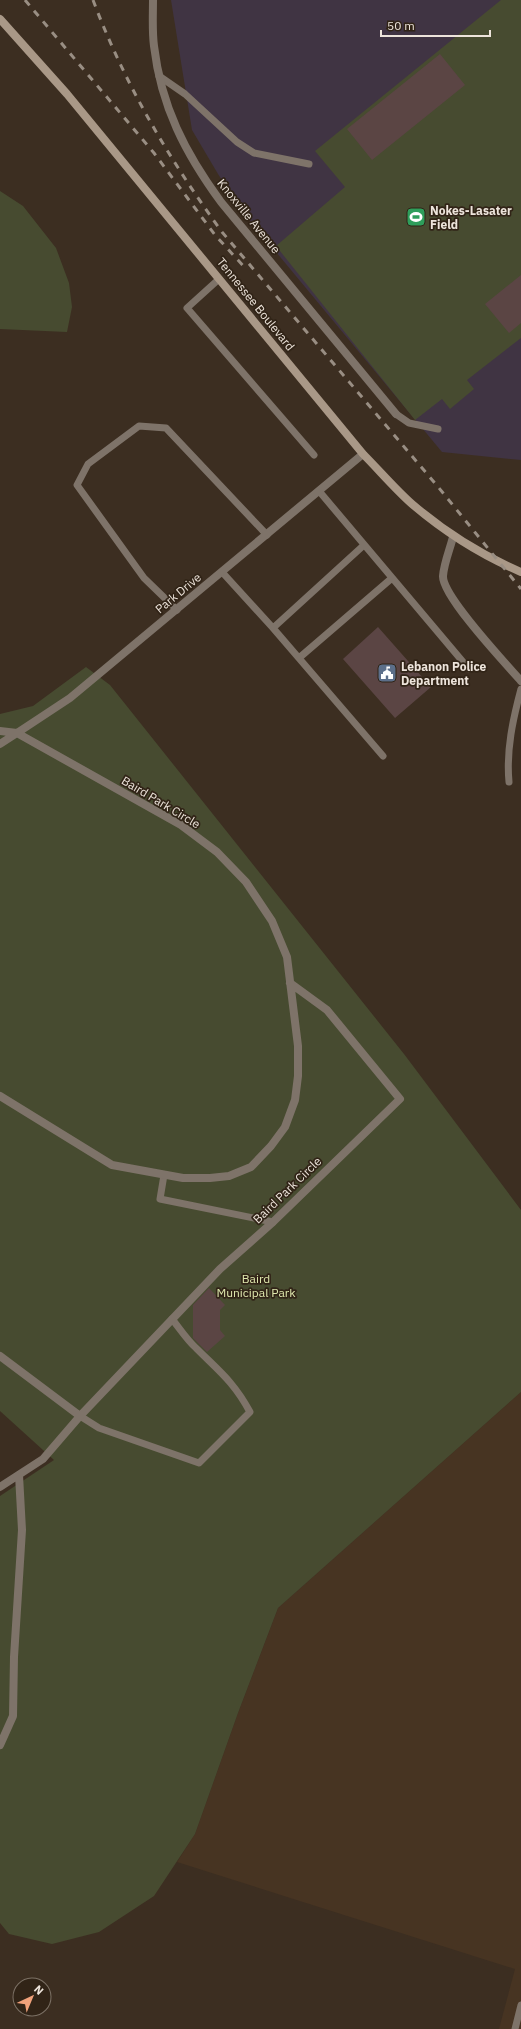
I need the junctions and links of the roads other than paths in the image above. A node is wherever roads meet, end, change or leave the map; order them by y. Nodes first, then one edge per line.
1 (153, 0) edge
2 (0, 19) edge
3 (159, 76) junction
4 (309, 164) dead end
5 (219, 279) junction
6 (396, 414) joint
7 (438, 429) dead end
8 (363, 454) junction
9 (314, 455) dead end
10 (319, 492) junction
11 (267, 535) junction
12 (453, 537) junction
13 (364, 545) junction
14 (222, 572) junction
15 (521, 572) edge
16 (392, 578) junction
17 (176, 610) junction
18 (273, 628) junction
19 (299, 658) junction
20 (469, 669) dead end
21 (521, 681) edge
22 (521, 689) edge
23 (0, 730) edge
24 (17, 733) junction
25 (0, 744) edge
26 (383, 756) dead end
27 (509, 782) dead end
28 (290, 983) junction
29 (0, 1096) edge
30 (164, 1175) junction
31 (273, 1222) junction
32 (172, 1319) junction
33 (0, 1356) edge
34 (80, 1416) junction
35 (19, 1474) junction
36 (0, 1487) edge
37 (0, 1745) edge
38 (521, 2005) edge
39 (515, 2029) edge

1 - 3 street, Knoxville Avenue
2 - 5 street, Tennessee Boulevard
3 - 4 lane
3 - 6 street, Knoxville Avenue
5 - 8 street, Tennessee Boulevard
5 - 9 lane
6 - 7 lane
8 - 10 street, Park Drive
8 - 12 street, Tennessee Boulevard
10 - 11 street, Park Drive
10 - 13 lane
11 - 14 street, Park Drive
11 - 17 lane
12 - 15 street, Tennessee Boulevard
12 - 21 street
13 - 16 lane
13 - 18 lane
14 - 17 street, Park Drive
14 - 18 lane
16 - 19 lane
16 - 20 lane
17 - 24 street, Park Drive
18 - 19 lane
19 - 26 lane
22 - 27 lane
23 - 24 street
24 - 25 street
24 - 28 street, Baird Park Circle
28 - 30 street, Baird Park Circle
28 - 31 street, Baird Park Circle
29 - 30 street, Baird Park Circle
30 - 31 lane
31 - 32 street, Baird Park Circle
32 - 34 street, Baird Park Circle
32 - 34 lane
33 - 34 street
34 - 35 street, Baird Park Circle
35 - 36 street, Baird Park Circle
35 - 37 street
38 - 39 lane

